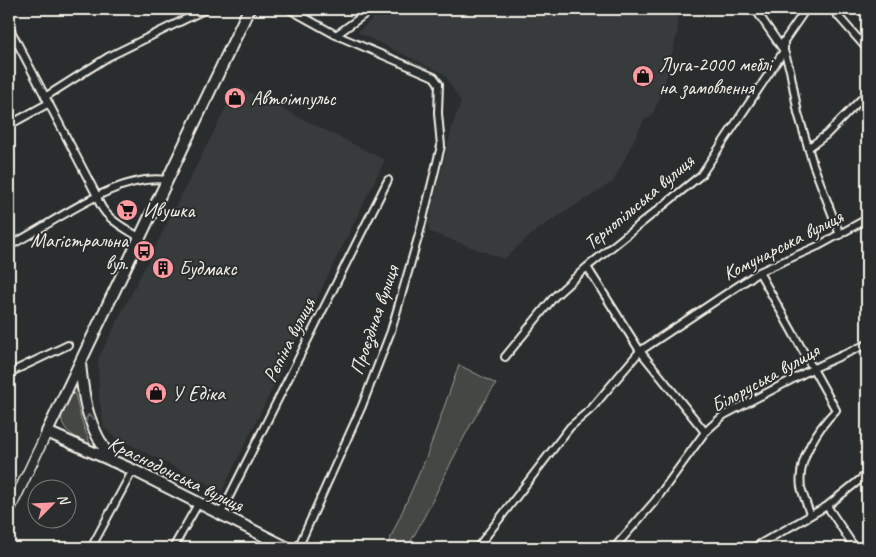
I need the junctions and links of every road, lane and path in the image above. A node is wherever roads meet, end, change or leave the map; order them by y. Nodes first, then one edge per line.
1 (206, 9) edge
2 (249, 9) edge
3 (289, 9) edge
4 (372, 9) edge
5 (755, 9) edge
6 (806, 9) edge
7 (832, 9) edge
8 (9, 27) edge
9 (336, 35) junction
10 (867, 49) edge
11 (784, 51) junction
12 (867, 93) edge
13 (47, 100) junction
14 (9, 125) edge
15 (808, 148) junction
16 (166, 180) junction
17 (388, 180) dead end
18 (97, 196) junction
19 (867, 219) edge
20 (840, 234) junction
21 (139, 237) junction
22 (9, 246) edge
23 (587, 267) junction
24 (759, 272) junction
25 (68, 344) dead end
26 (867, 344) edge
27 (640, 351) junction
28 (505, 357) dead end
29 (80, 362) junction
30 (814, 368) junction
31 (9, 373) edge
32 (47, 432) junction
33 (705, 432) junction
34 (112, 460) junction
35 (133, 470) junction
36 (867, 474) edge
37 (198, 504) junction
38 (827, 506) junction
39 (9, 512) edge
40 (810, 514) junction
41 (220, 515) junction
42 (91, 548) edge
43 (173, 548) edge
44 (288, 548) edge
45 (298, 548) edge
46 (477, 548) edge
47 (614, 548) edge
48 (753, 548) edge
49 (855, 548) edge

1 - 13 street
2 - 16 main road
3 - 9 street
4 - 9 street
5 - 11 street
6 - 11 street, Тернопільська вулиця
7 - 10 street
8 - 13 street
9 - 45 street, Проєздная вулиця
11 - 15 street
11 - 23 street, Тернопільська вулиця
12 - 15 street
13 - 14 street
13 - 18 street
15 - 20 street
16 - 18 street
16 - 21 main road
17 - 41 street, Рєпіна вулиця
18 - 21 street
18 - 22 street
19 - 20 street, Комунарська вулиця
20 - 24 street, Комунарська вулиця
21 - 29 main road
23 - 27 street
23 - 28 street, Тернопільська вулиця
24 - 27 street, Комунарська вулиця
24 - 30 street
25 - 31 street
26 - 30 street, Білоруська вулиця
27 - 33 street
27 - 46 street, Комунарська вулиця
29 - 32 main road
34 -> 29 main road
30 - 33 street, Білоруська вулиця
30 - 40 street
32 - 34 main road, Краснодонська вулиця
32 - 39 street
33 - 47 street, Білоруська вулиця
34 - 35 main road, Краснодонська вулиця
35 - 37 main road, Краснодонська вулиця
35 - 42 street
36 - 38 street
37 - 41 main road, Краснодонська вулиця
37 - 43 street
38 - 40 street
38 - 49 street
40 - 48 street
41 - 44 main road, Краснодонська вулиця

